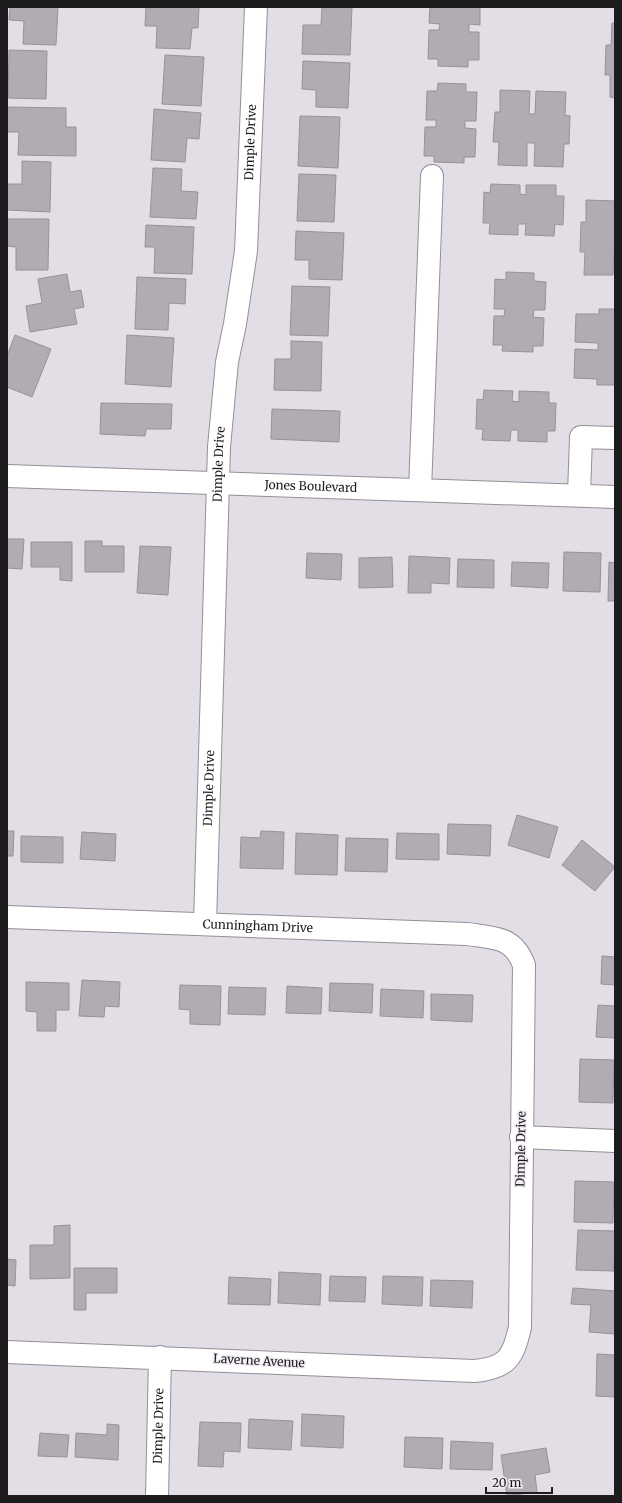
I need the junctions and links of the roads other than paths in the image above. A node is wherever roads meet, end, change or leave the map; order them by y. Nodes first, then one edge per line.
1 (256, 7) edge
2 (432, 176) dead end
3 (615, 438) edge
4 (7, 476) edge
5 (218, 484) junction
6 (420, 490) junction
7 (580, 495) junction
8 (615, 497) edge
9 (7, 918) edge
10 (205, 924) junction
11 (508, 941) joint
12 (521, 1137) junction
13 (615, 1141) edge
14 (7, 1352) edge
15 (160, 1357) junction
16 (508, 1360) joint
17 (157, 1496) edge

1 - 5 street, Dimple Drive
2 - 6 street
3 - 7 street
4 - 5 street, Jones Boulevard
5 - 6 street, Jones Boulevard
5 - 10 street, Dimple Drive
6 - 7 street, Jones Boulevard
7 - 8 street, Jones Boulevard
9 - 10 street, Cunningham Drive
10 - 11 street, Cunningham Drive
11 - 12 street, Dimple Drive
12 - 13 street
12 - 16 street, Dimple Drive
14 - 15 street, Laverne Avenue
15 - 16 street, Laverne Avenue
15 - 17 street, Dimple Drive

